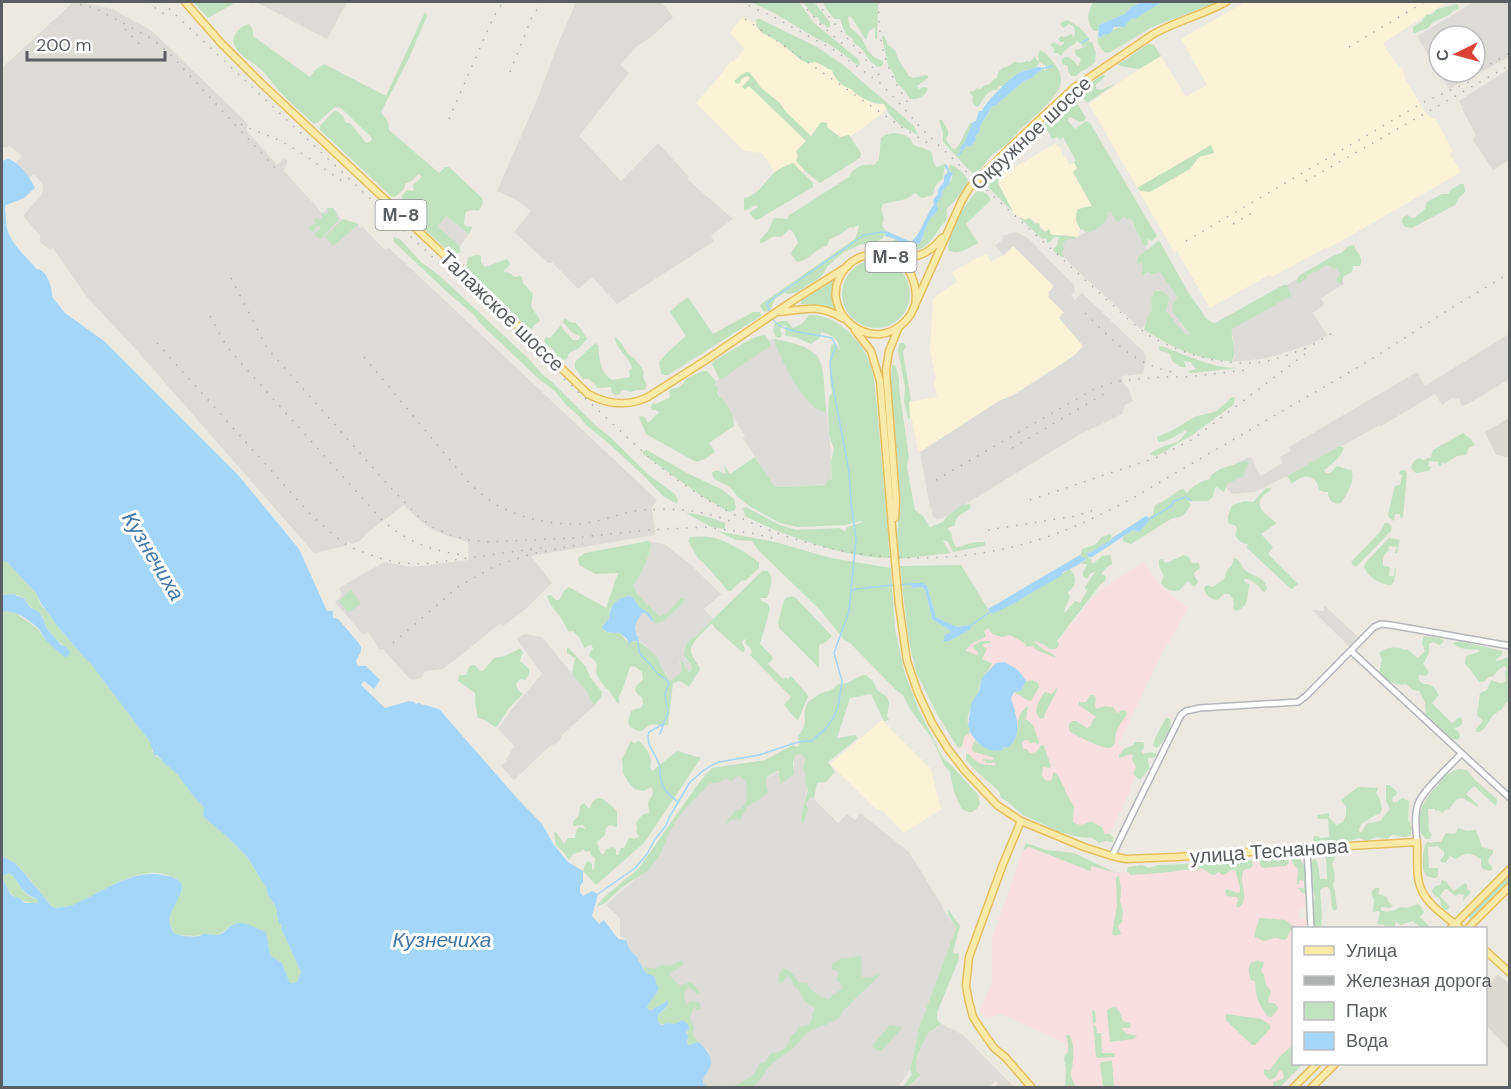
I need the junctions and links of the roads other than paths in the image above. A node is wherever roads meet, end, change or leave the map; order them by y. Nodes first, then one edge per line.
1 (185, 2) edge
2 (1226, 2) edge
3 (948, 231) junction
4 (893, 258) junction
5 (848, 266) junction
6 (915, 306) junction
7 (773, 315) junction
8 (848, 323) junction
9 (898, 328) junction
10 (893, 539) junction
11 (1509, 646) edge
12 (1351, 651) junction
13 (1461, 754) junction
14 (1509, 798) edge
15 (1021, 821) junction
16 (1417, 842) junction
17 (1307, 848) junction
18 (1113, 856) junction
19 (1509, 869) edge
20 (1509, 886) edge
21 (1311, 927) edge
22 (1455, 927) edge
23 (1469, 927) edge
24 (1487, 953) edge
25 (1509, 973) edge
26 (1316, 1065) edge
27 (1334, 1065) edge
28 (1032, 1088) edge
29 (1293, 1088) edge
30 (1311, 1088) edge

1 - 7 main road, Талажское шоссе / М-8
2 - 3 main road, Окружное шоссе / М-8
3 - 4 main road, М-8
3 - 6 main road, М-8
4 - 5 main road, М-8
4 - 6 main road, М-8
5 - 7 main road, М-8
5 - 8 main road, М-8
6 - 9 main road, М-8
7 - 8 main road, М-8
8 - 9 main road, М-8
8 - 10 main road
9 - 10 main road
10 - 15 main road, bridge
11 - 12 street
12 - 13 street
12 - 18 street
13 - 14 street
13 - 16 street
15 - 18 main road
15 - 28 main road
16 - 17 main road, улица Теснанова
16 - 22 main road
17 - 18 main road, улица Теснанова
17 - 21 street
19 - 22 main road
20 - 23 main road
24 - 25 main road
26 - 29 main road
27 - 30 main road

